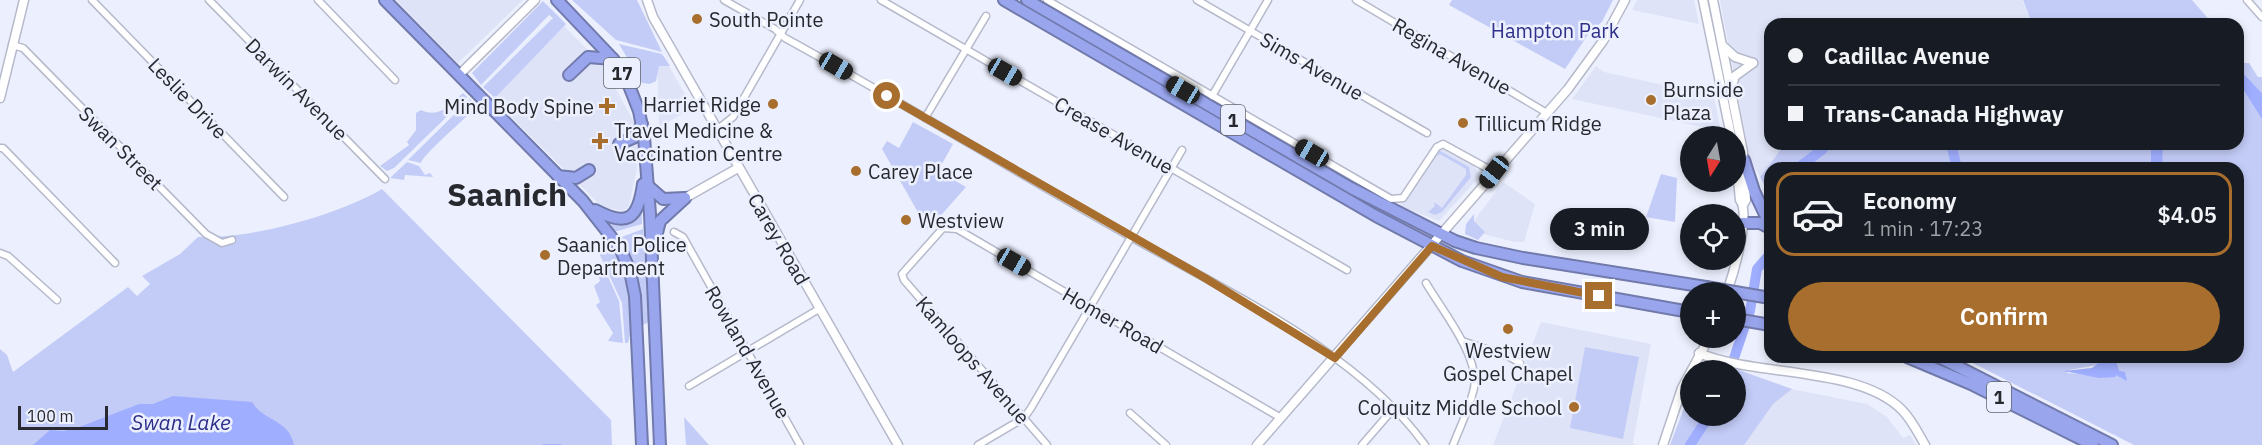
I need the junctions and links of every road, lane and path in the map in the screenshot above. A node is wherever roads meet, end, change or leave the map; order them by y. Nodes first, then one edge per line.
1 (24, 0) edge
2 (92, 0) edge
3 (209, 0) edge
4 (318, 0) edge
5 (385, 0) edge
6 (536, 0) edge
7 (557, 0) edge
8 (647, 0) edge
9 (724, 0) edge
10 (800, 0) edge
11 (881, 0) edge
12 (1004, 0) edge
13 (1027, 0) edge
14 (1047, 0) edge
15 (1197, 0) edge
16 (1268, 0) edge
17 (1356, 0) edge
18 (1625, 0) edge
19 (1703, 0) edge
20 (1713, 0) edge
21 (2247, 0) edge
22 (986, 16) dead end
23 (2262, 17) edge
24 (1251, 29) junction
25 (780, 34) junction
26 (12, 45) junction
27 (1722, 45) junction
28 (965, 49) junction
29 (613, 59) junction
30 (4, 64) edge
31 (569, 75) dead end
32 (462, 79) junction
33 (394, 80) dead end
34 (1731, 88) junction
35 (1212, 96) junction
36 (0, 98) edge
37 (512, 112) dead end
38 (1547, 113) junction
39 (925, 118) junction
40 (642, 124) junction
41 (1729, 126) edge
42 (1736, 126) edge
43 (510, 127) junction
44 (718, 129) junction
45 (1427, 133) dead end
46 (619, 144) dead end
47 (0, 148) edge
48 (1182, 150) dead end
49 (646, 166) junction
50 (738, 168) junction
51 (1170, 168) junction
52 (589, 170) dead end
53 (1494, 172) junction
54 (1746, 173) edge
55 (558, 176) junction
56 (385, 179) dead end
57 (647, 185) junction
58 (284, 197) dead end
59 (685, 198) junction
60 (587, 205) junction
61 (1764, 213) edge
62 (1746, 223) edge
63 (1764, 224) edge
64 (943, 228) joint
65 (674, 232) dead end
66 (1442, 235) junction
67 (1130, 237) junction
68 (232, 240) dead end
69 (1432, 246) junction
70 (0, 253) edge
71 (115, 263) dead end
72 (1347, 270) dead end
73 (1426, 283) dead end
74 (653, 297) junction
75 (1764, 297) edge
76 (57, 300) dead end
77 (1090, 306) junction
78 (819, 309) junction
79 (1680, 310) edge
80 (1746, 321) edge
81 (1764, 324) edge
82 (1462, 341) junction
83 (1704, 348) edge
84 (749, 352) junction
85 (1701, 354) junction
86 (1335, 358) junction
87 (1698, 360) edge
88 (1520, 363) dead end
89 (1921, 363) edge
90 (1951, 363) edge
91 (1960, 363) edge
92 (1993, 384) junction
93 (689, 386) dead end
94 (1680, 394) edge
95 (1394, 408) junction
96 (1680, 408) edge
97 (1130, 413) dead end
98 (1024, 418) junction
99 (1281, 418) junction
100 (2090, 444) edge
101 (642, 445) edge
102 (660, 445) edge
103 (800, 445) edge
104 (898, 445) edge
105 (978, 445) edge
106 (1047, 445) edge
107 (1166, 445) edge
108 (1257, 445) edge
109 (1362, 445) edge
110 (1425, 445) edge
111 (1453, 445) edge
112 (1665, 445) edge
113 (1925, 445) edge
114 (2112, 445) edge

1 - 26 main road
2 - 58 street, Leslie Drive
3 - 56 street, Darwin Avenue
4 - 33 street
5 - 32 highway
6 - 32 main road
7 - 29 highway, 17
8 - 44 main road, Carey Road
9 - 25 street
10 - 25 street
11 - 28 street, Crease Avenue
12 - 69 highway, 1
13 - 66 highway, 1
14 - 35 street
15 - 24 street, Sims Avenue
16 - 24 street
17 - 38 street, Regina Avenue
18 - 38 main road
19 - 41 main road
20 - 27 main road
21 - 23 street
22 - 28 street
24 - 35 street
24 - 45 street, Sims Avenue
25 - 39 street
25 - 44 street
26 - 30 main road
26 - 68 street, Swan Street
27 - 34 main road
27 - 34 main road
28 - 39 street
28 - 51 street, Crease Avenue
29 - 31 highway
29 - 40 highway, 17
30 - 36 main road
32 - 43 highway
34 - 42 main road
35 - 53 street
37 - 43 highway
38 - 53 main road
39 - 67 street
40 - 46 highway
40 - 49 highway, 17
43 - 55 highway
44 - 50 main road, Carey Road
47 - 71 street
48 - 51 street
49 - 57 highway, 17
49 - 60 highway
50 - 59 main road
50 - 78 main road, Carey Road
51 - 67 street
51 - 72 street, Crease Avenue
52 - 55 highway
53 - 66 main road
54 - 61 highway
55 - 60 highway
57 - 59 highway
57 - 74 highway, 17
59 - 74 highway
60 - 101 highway
62 - 63 highway
64 - 77 street, Homer Road
64 - 98 street, Kamloops Avenue
65 - 84 street, Rowland Avenue
66 - 69 main road
66 - 75 highway, 1, bridge
67 - 77 street
67 - 86 street
69 - 79 highway, 1
69 - 86 main road
70 - 76 street
73 - 82 street
74 - 102 highway, 17
77 - 98 street
77 - 99 street, Homer Road
78 - 84 street
78 - 104 main road, Carey Road
80 - 81 highway
82 - 88 street
82 - 111 street
83 - 85 main road
84 - 93 street
84 - 103 street, Rowland Avenue
85 - 87 main road
85 - 113 main road
86 - 95 street
86 - 99 main road
89 - 100 highway, 1
90 - 92 highway, 1
91 - 92 highway
92 - 114 highway, 1
94 - 112 main road
95 - 109 street
95 - 110 street
96 - 112 main road
97 - 107 street
98 - 105 street
98 - 106 street, Kamloops Avenue
99 - 108 main road

